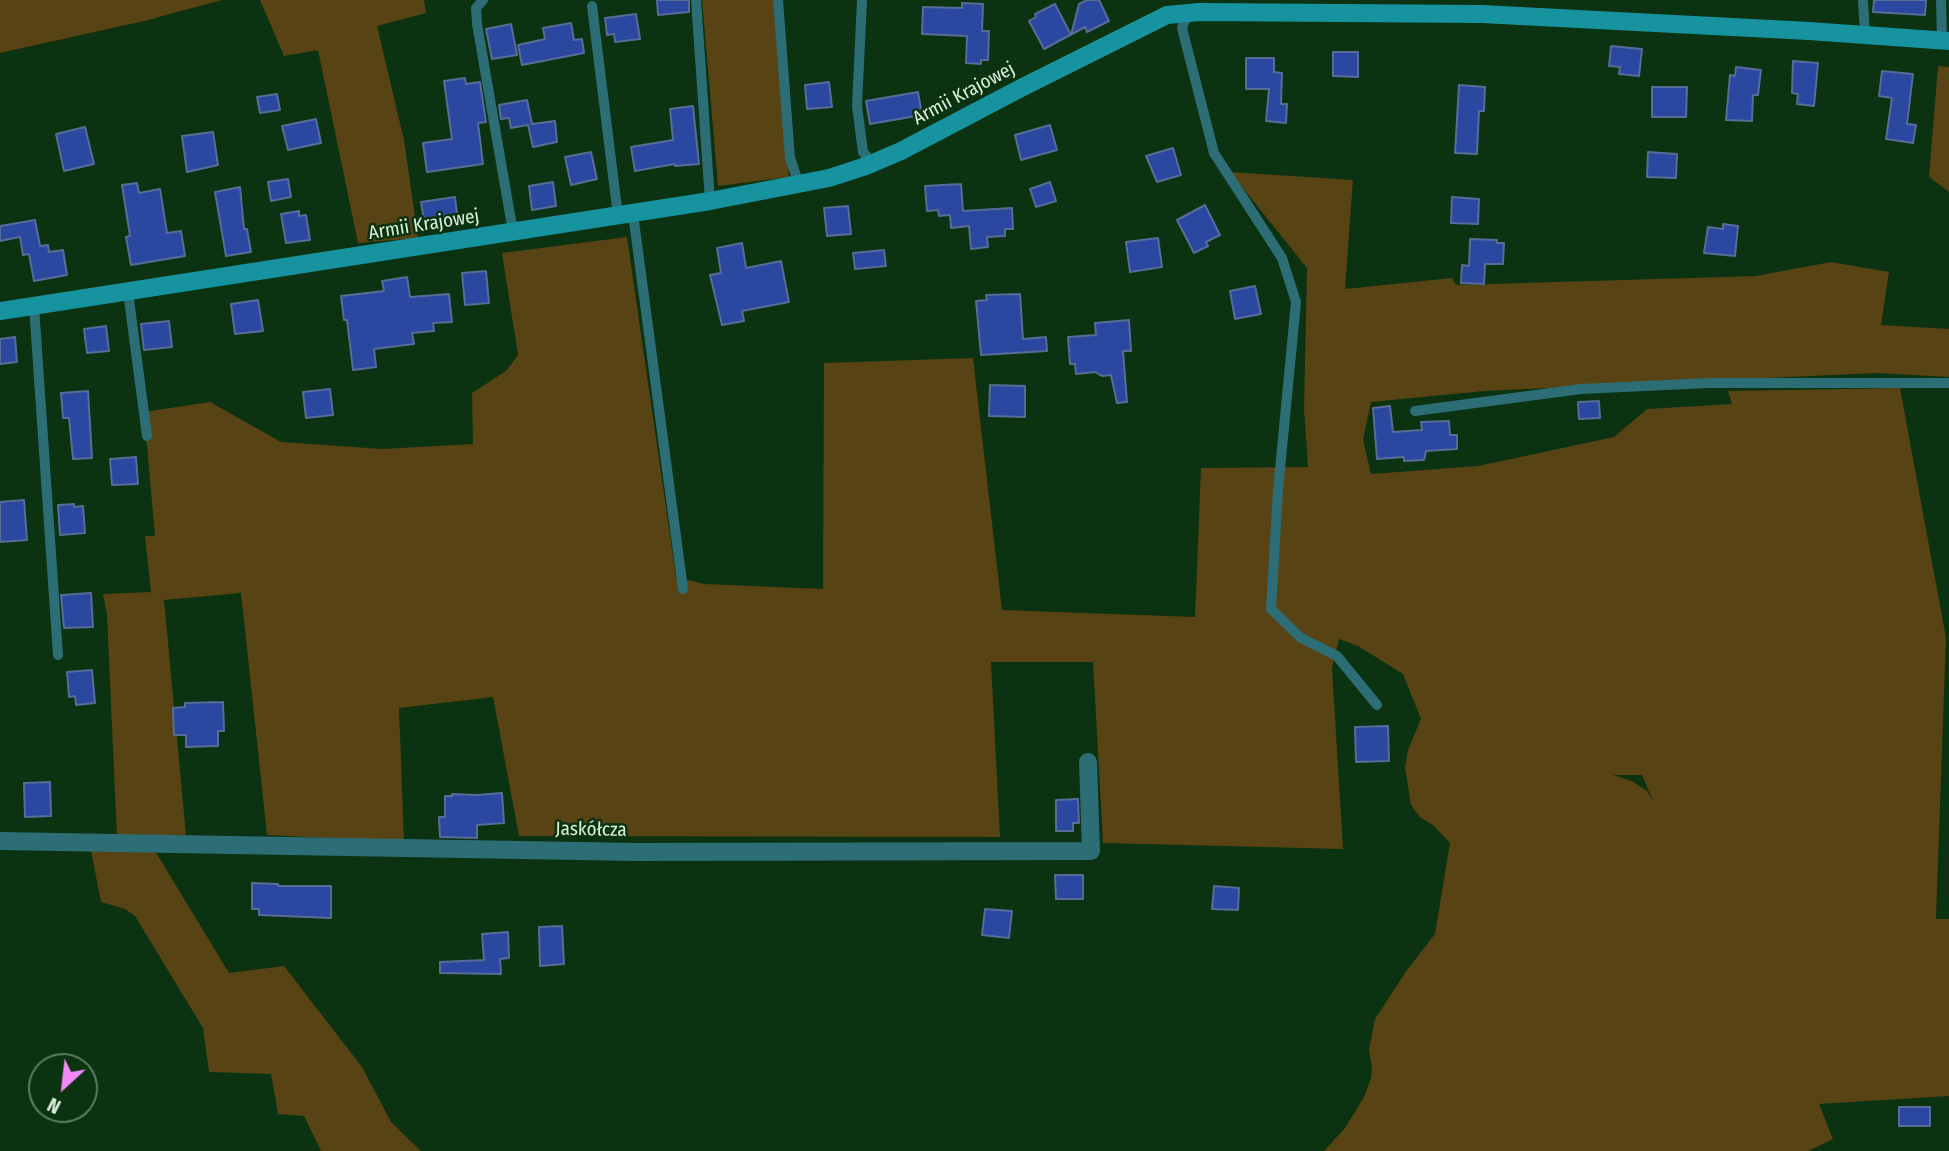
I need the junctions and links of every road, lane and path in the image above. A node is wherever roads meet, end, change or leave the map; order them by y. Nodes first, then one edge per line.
1 (483, 0) edge
2 (696, 0) edge
3 (778, 0) edge
4 (862, 0) edge
5 (1863, 0) edge
6 (1941, 0) edge
7 (592, 6) dead end
8 (1482, 7) edge
9 (1188, 13) junction
10 (1865, 35) junction
11 (1946, 41) edge
12 (872, 163) junction
13 (799, 184) junction
14 (710, 201) junction
15 (625, 215) junction
16 (513, 232) junction
17 (128, 292) junction
18 (34, 306) junction
19 (0, 311) edge
20 (1949, 383) edge
21 (1415, 411) dead end
22 (147, 436) dead end
23 (683, 589) dead end
24 (58, 655) dead end
25 (1377, 705) dead end
26 (1088, 762) dead end
27 (0, 841) edge

1 - 16 lane
2 - 14 lane
3 - 13 lane
4 - 12 lane
5 - 10 lane
6 - 11 lane
7 - 15 lane
8 - 9 street, Armii Krajowej
8 - 10 street, Armii Krajowej
9 - 12 street, Armii Krajowej
9 - 25 lane
10 - 11 street, Armii Krajowej
12 - 13 street, Armii Krajowej
13 - 14 street, Armii Krajowej
14 - 15 street, Armii Krajowej
15 - 16 street, Armii Krajowej
15 - 23 lane
16 - 17 street, Armii Krajowej
17 - 18 street, Armii Krajowej
17 - 22 lane
18 - 19 street, Armii Krajowej
18 - 24 lane
20 - 21 lane
26 - 27 street, Jaskółcza

